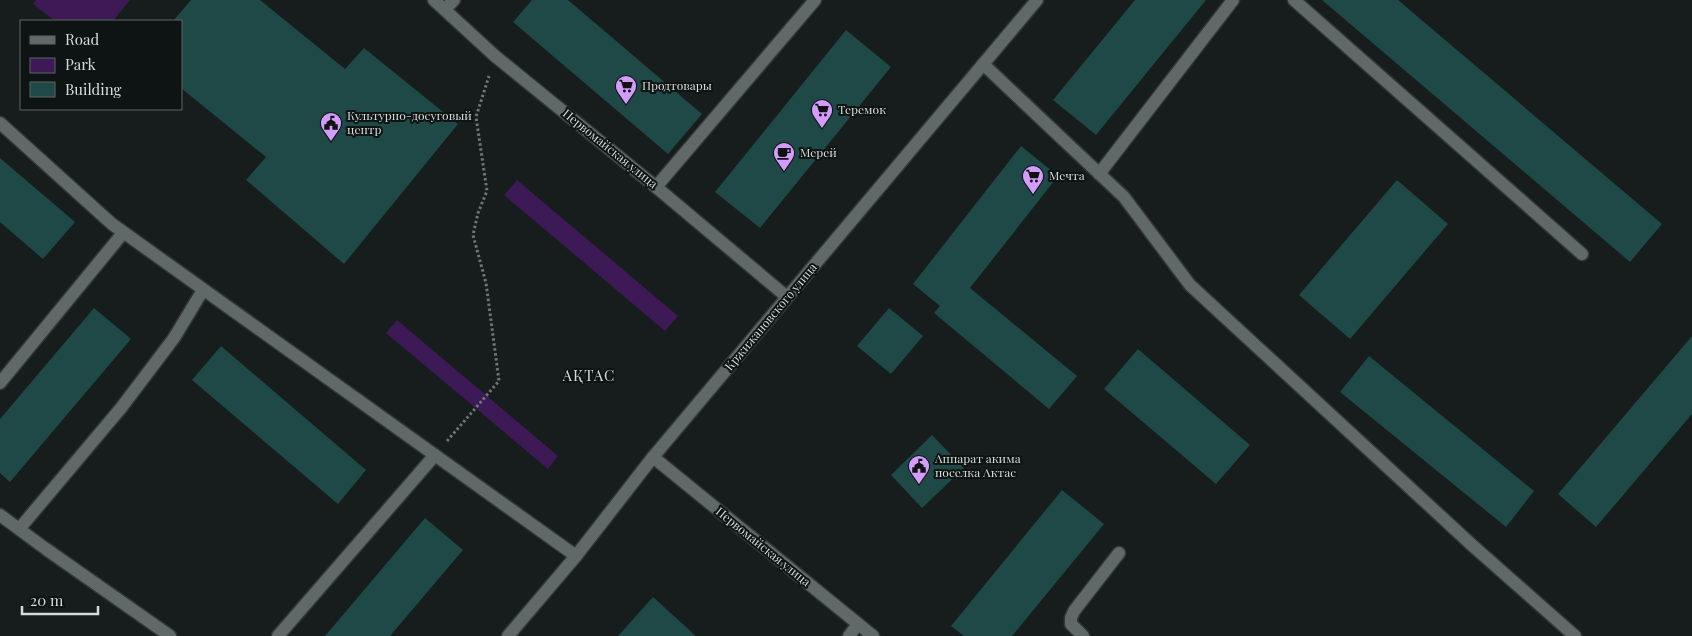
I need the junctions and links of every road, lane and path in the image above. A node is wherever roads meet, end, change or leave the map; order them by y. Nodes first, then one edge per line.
1 (434, 0) edge
2 (815, 0) edge
3 (1038, 0) edge
4 (1233, 0) edge
5 (1294, 0) edge
6 (449, 5) edge
7 (495, 56) junction
8 (983, 64) junction
9 (0, 123) edge
10 (1099, 174) junction
11 (656, 187) junction
12 (123, 233) junction
13 (1582, 254) dead end
14 (203, 290) junction
15 (788, 297) junction
16 (0, 383) edge
17 (435, 455) junction
18 (652, 457) junction
19 (0, 514) edge
20 (20, 528) junction
21 (1119, 552) dead end
22 (576, 556) junction
23 (858, 624) junction
24 (170, 636) edge
25 (278, 636) edge
26 (508, 636) edge
27 (849, 636) edge
28 (873, 636) edge
29 (1083, 636) edge
30 (1575, 636) edge

1 - 6 street, Первомайская улица
2 - 11 street
3 - 8 street, Кржижановского улица
4 - 10 street
5 - 13 street
6 - 7 street, Первомайская улица
7 - 11 street, Первомайская улица
7 - 17 path
8 - 10 street
8 - 15 street, Кржижановского улица
9 - 12 street
10 - 30 street
11 - 15 street, Первомайская улица
12 - 14 street
12 - 16 street
14 - 17 street
14 - 20 street
15 - 18 street, Кржижановского улица
17 - 22 street
17 - 25 street
18 - 22 street, Кржижановского улица
18 - 23 street, Первомайская улица
19 - 20 street
20 - 24 street
21 - 29 street
22 - 26 street, Кржижановского улица
23 - 27 street
23 - 28 street, Первомайская улица

